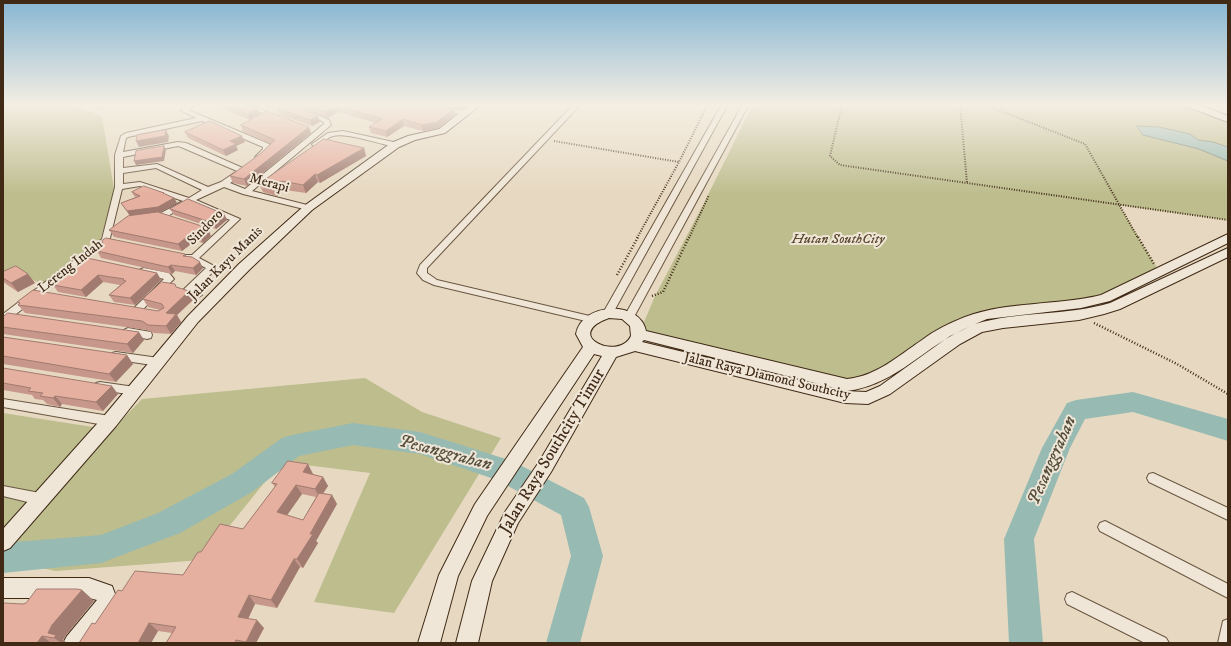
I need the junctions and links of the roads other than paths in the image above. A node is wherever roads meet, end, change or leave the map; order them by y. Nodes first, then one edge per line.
1 (130, 134) edge
2 (236, 134) edge
3 (313, 134) edge
4 (333, 134) edge
5 (348, 134) edge
6 (429, 134) edge
7 (548, 134) edge
8 (708, 134) edge
9 (729, 134) edge
10 (395, 145) junction
11 (119, 155) junction
12 (299, 158) edge
13 (247, 167) junction
14 (120, 172) junction
15 (224, 184) junction
16 (119, 187) junction
17 (208, 190) junction
18 (246, 192) junction
19 (188, 200) junction
20 (308, 208) junction
21 (163, 214) junction
22 (141, 218) edge
23 (177, 219) edge
24 (1228, 238) edge
25 (1228, 252) edge
26 (179, 255) edge
27 (194, 258) junction
28 (136, 270) edge
29 (38, 293) junction
30 (197, 295) dead end
31 (53, 296) edge
32 (150, 313) edge
33 (608, 313) junction
34 (6, 317) edge
35 (24, 317) edge
36 (629, 317) junction
37 (590, 319) junction
38 (116, 330) edge
39 (147, 335) dead end
40 (636, 340) junction
41 (591, 347) junction
42 (612, 352) junction
43 (104, 354) edge
44 (159, 362) junction
45 (87, 384) edge
46 (135, 391) junction
47 (3, 403) edge
48 (110, 422) junction
49 (1153, 478) dead end
50 (3, 491) edge
51 (40, 499) junction
52 (1228, 514) edge
53 (1105, 527) dead end
54 (3, 542) edge
55 (3, 588) edge
56 (1228, 591) edge
57 (1072, 598) dead end
58 (1228, 626) edge
59 (74, 643) edge
60 (429, 643) edge
61 (467, 643) edge
62 (1161, 643) edge
63 (1226, 643) edge

1 - 11 street, Lereng Indah
2 - 13 street
3 - 18 street
4 - 12 street
5 - 10 street
6 - 10 street, Jalan Kayu Manis
7 - 37 street
8 - 33 street
9 - 36 street
10 - 20 street, Jalan Kayu Manis
11 - 13 street
11 - 14 street, Lereng Indah
13 - 15 street
14 - 16 street, Lereng Indah
14 - 17 street
15 - 17 street
15 - 18 street, Merapi
16 - 19 street
16 - 29 street, Lereng Indah
17 - 19 street
18 - 20 street, Merapi
19 - 21 street
19 - 27 street, Sindoro
20 - 44 street, Jalan Kayu Manis
21 - 22 street
21 - 23 street
24 - 40 street, Jalan Raya Diamond Southcity
25 - 40 street, Jalan Raya Diamond Southcity
26 - 27 street
27 - 30 street
28 - 32 street
29 - 31 street
29 - 34 street, Lereng Indah
33 - 36 street
33 - 37 street
34 - 35 street
36 - 40 street
37 - 41 street
38 - 39 street
40 - 42 street
41 - 42 street
41 - 60 street, Jalan Raya Southcity Timur
42 - 61 street, Jalan Raya Southcity Timur
43 - 44 street
44 - 46 street, Jalan Kayu Manis
45 - 46 street
46 - 48 street, Jalan Kayu Manis
47 - 48 street
48 - 51 street, Jalan Kayu Manis
49 - 52 street
50 - 51 street
51 - 54 street
53 - 56 street
55 - 59 street
57 - 62 street
58 - 63 street

